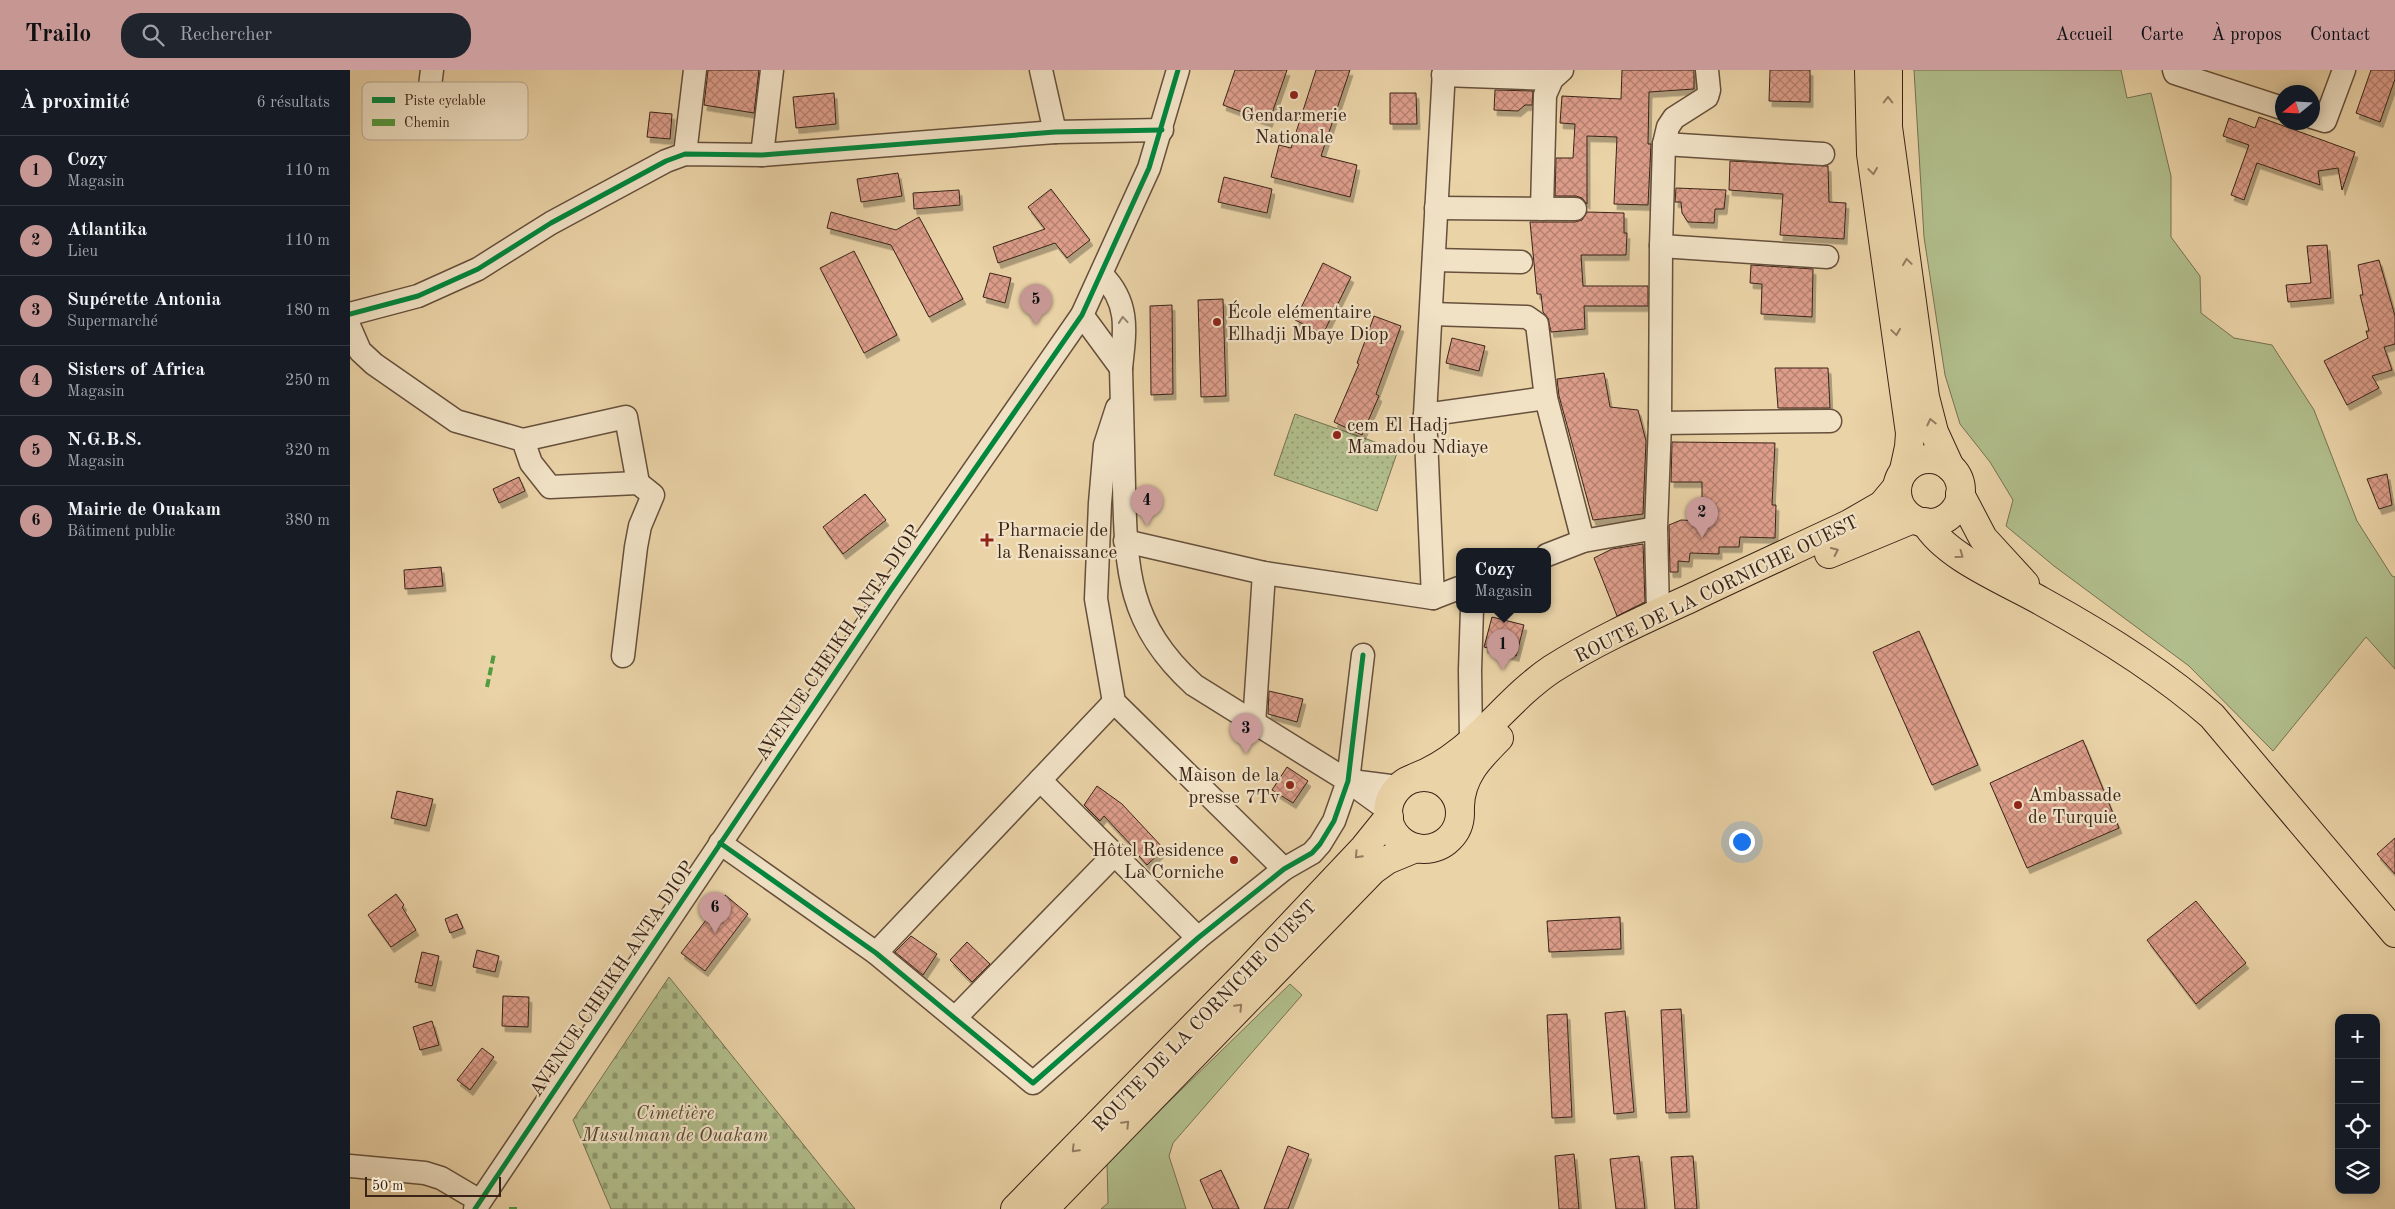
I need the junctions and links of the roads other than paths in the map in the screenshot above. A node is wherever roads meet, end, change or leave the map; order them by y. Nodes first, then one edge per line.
1 (695, 70) edge
2 (1041, 70) edge
3 (1178, 70) edge
4 (1707, 70) edge
5 (1869, 70) edge
6 (1888, 70) edge
7 (2174, 70) edge
8 (2344, 70) edge
9 (1444, 72) edge
10 (775, 74) edge
11 (1557, 74) edge
12 (2275, 106) edge
13 (2320, 119) edge
14 (1162, 130) junction
15 (1055, 132) junction
16 (1664, 144) junction
17 (685, 154) junction
18 (1823, 154) dead end
19 (762, 156) junction
20 (1436, 208) junction
21 (1542, 209) junction
22 (1575, 209) dead end
23 (1661, 246) junction
24 (1826, 257) dead end
25 (1434, 260) junction
26 (1522, 262) dead end
27 (1102, 274) junction
28 (350, 314) edge
29 (1431, 314) junction
30 (1082, 315) junction
31 (350, 328) edge
32 (1121, 368) junction
33 (1122, 395) junction
34 (1546, 398) junction
35 (1425, 415) junction
36 (1830, 422) dead end
37 (1660, 423) junction
38 (523, 440) junction
39 (1950, 467) junction
40 (1900, 479) junction
41 (638, 483) junction
42 (1960, 494) junction
43 (1919, 521) junction
44 (1656, 528) junction
45 (1125, 541) junction
46 (1583, 541) junction
47 (1551, 553) edge
48 (1264, 574) junction
49 (1456, 589) edge
50 (1433, 598) junction
51 (2042, 601) junction
52 (1472, 613) edge
53 (1658, 613) junction
54 (1363, 655) dead end
55 (623, 656) dead end
56 (1114, 702) junction
57 (1254, 724) junction
58 (1471, 742) junction
59 (1040, 780) junction
60 (1348, 781) junction
61 (1398, 798) junction
62 (1460, 806) junction
63 (720, 843) junction
64 (1416, 848) junction
65 (1115, 854) junction
66 (1284, 869) junction
67 (2395, 933) edge
68 (1198, 938) junction
69 (876, 953) junction
70 (956, 1017) junction
71 (350, 1166) edge
72 (477, 1205) edge
73 (1015, 1209) edge
74 (1044, 1209) edge

1 - 17 street
2 - 15 street
3 - 14 street, AVENUE CHEIKH ANTA DIOP
4 - 16 street
5 -> 40 main road, ROUTE DE LA CORNICHE OUEST
39 -> 6 main road
7 - 12 street
8 - 13 street
9 - 11 street
9 - 20 street
10 - 19 street
11 - 21 street
14 - 15 street
14 - 27 street, AVENUE CHEIKH ANTA DIOP
15 - 19 street
16 - 18 street
16 - 23 street
17 - 19 street
17 - 28 street
20 - 21 street
20 - 25 street
21 - 22 street
23 - 24 street
23 - 37 street
25 - 26 street
25 - 29 street
27 - 30 street, AVENUE CHEIKH ANTA DIOP
32 -> 27 street
29 - 34 street
29 - 35 street
30 - 32 street
30 - 63 street, AVENUE CHEIKH ANTA DIOP
31 - 38 street
32 - 33 street
33 - 45 street
33 - 56 street
34 - 35 street
34 - 46 street
35 - 50 street
36 - 37 street
37 - 44 street
38 - 41 street
38 - 41 street
39 - 40 main road
39 - 42 main road
40 - 43 main road
40 - 53 main road, ROUTE DE LA CORNICHE OUEST
41 - 55 street
42 - 43 main road
42 - 51 main road
43 -> 51 main road
62 -> 43 main road, ROUTE DE LA CORNICHE OUEST
44 - 46 street
44 - 53 street
45 - 48 street
45 - 57 street
46 - 47 street
48 - 50 street
48 - 57 street
49 - 50 street
51 - 67 main road
52 - 58 street
53 - 58 main road, ROUTE DE LA CORNICHE OUEST
54 - 60 street
56 - 59 street
56 - 66 street
57 - 60 street
58 - 61 main road, ROUTE DE LA CORNICHE OUEST
59 - 65 street
59 - 69 street
60 - 61 street
60 - 66 street
61 - 62 main road
61 - 64 main road
61 -> 73 main road, ROUTE DE LA CORNICHE OUEST
62 - 64 main road
63 - 69 street
63 - 72 street, AVENUE CHEIKH ANTA DIOP
74 -> 64 main road, ROUTE DE LA CORNICHE OUEST
65 - 68 street
65 - 70 street
66 - 68 street
68 - 70 street
69 - 70 street
71 - 72 street

